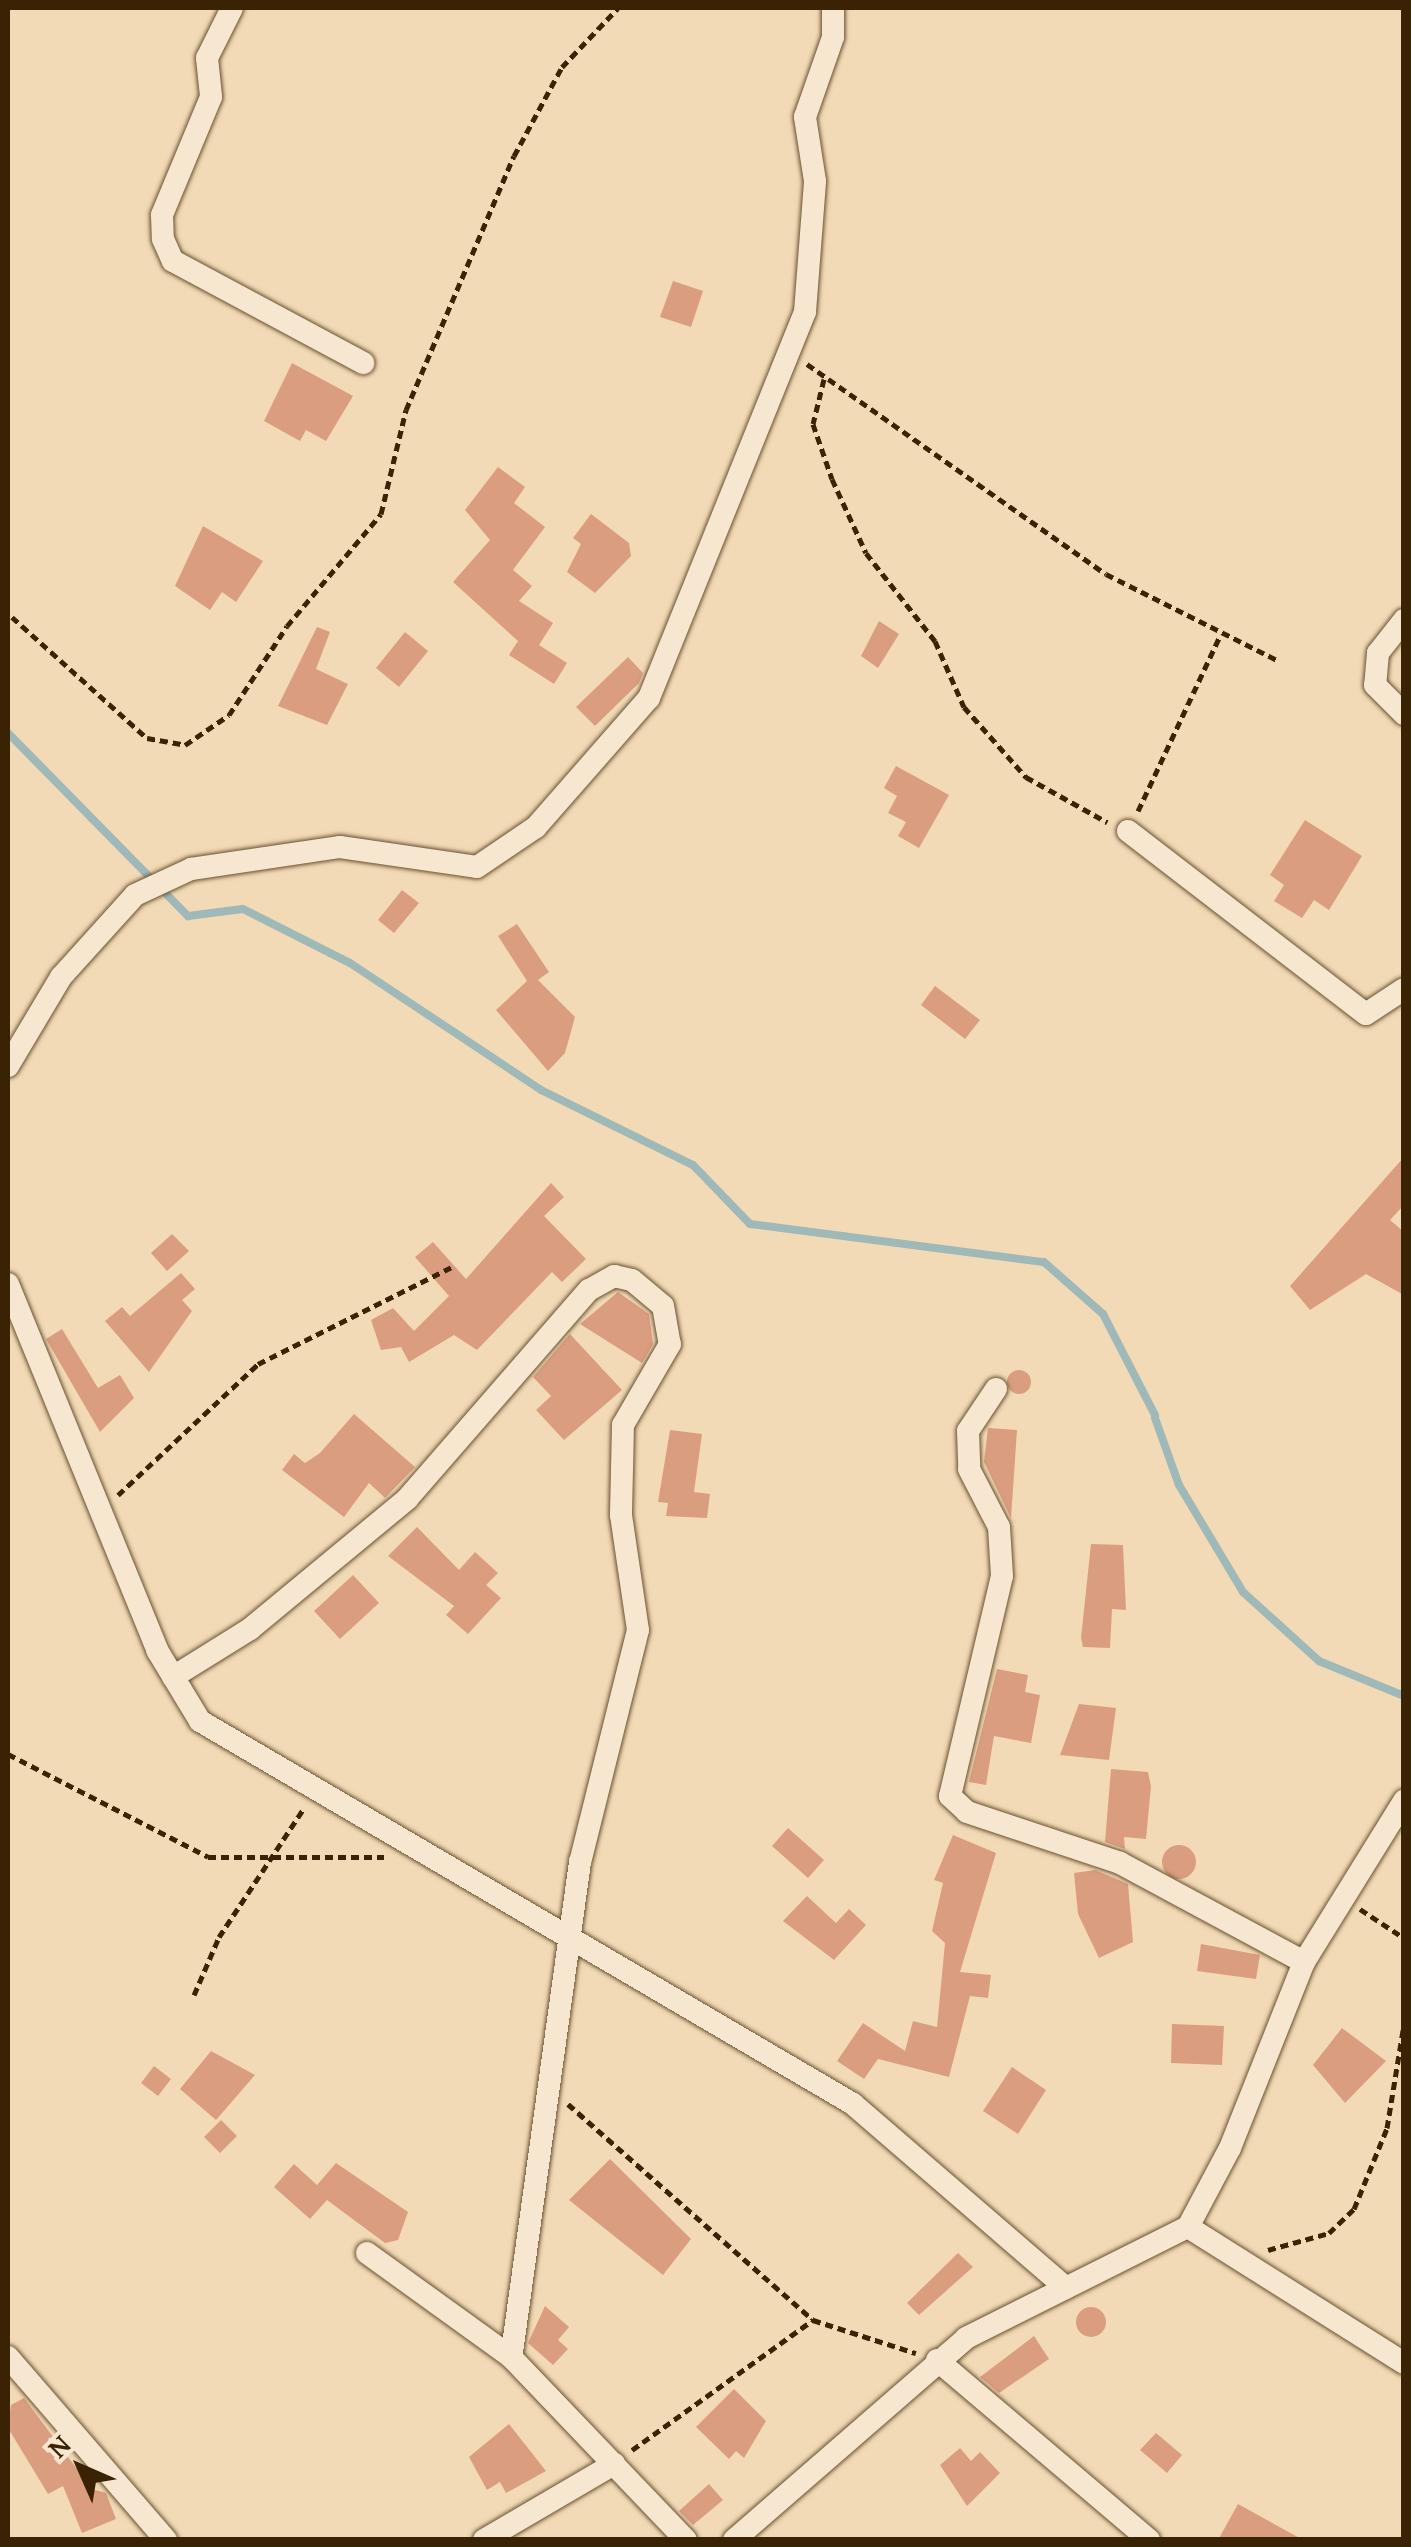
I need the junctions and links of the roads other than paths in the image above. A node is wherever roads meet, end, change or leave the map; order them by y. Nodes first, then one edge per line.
1 (232, 8) edge
2 (834, 8) edge
3 (363, 362) dead end
4 (1404, 620) edge
5 (1404, 714) edge
6 (1128, 831) road end
7 (1404, 988) edge
8 (8, 1066) edge
9 (8, 1284) edge
10 (996, 1389) dead end
11 (173, 1678) junction
12 (1404, 1800) edge
13 (570, 1941) junction
14 (1304, 1962) junction
15 (1188, 2227) junction
16 (368, 2253) dead end
17 (1066, 2288) junction
18 (511, 2356) junction
19 (8, 2357) edge
20 (938, 2360) junction
21 (1404, 2363) edge
22 (614, 2464) junction
23 (166, 2540) edge
24 (484, 2540) edge
25 (686, 2540) edge
26 (734, 2540) edge
27 (1149, 2540) edge

1 - 3 street
2 - 8 street
4 - 5 street
6 - 7 street
9 - 11 street
10 - 14 street
11 - 13 street
11 - 13 street
12 - 14 street
13 - 17 street
13 - 18 street
14 - 15 street
15 - 17 street
15 - 21 street
16 - 18 street
17 - 20 street
18 - 22 street
19 - 23 street
20 - 26 street
20 - 27 street
22 - 24 street
22 - 25 street

